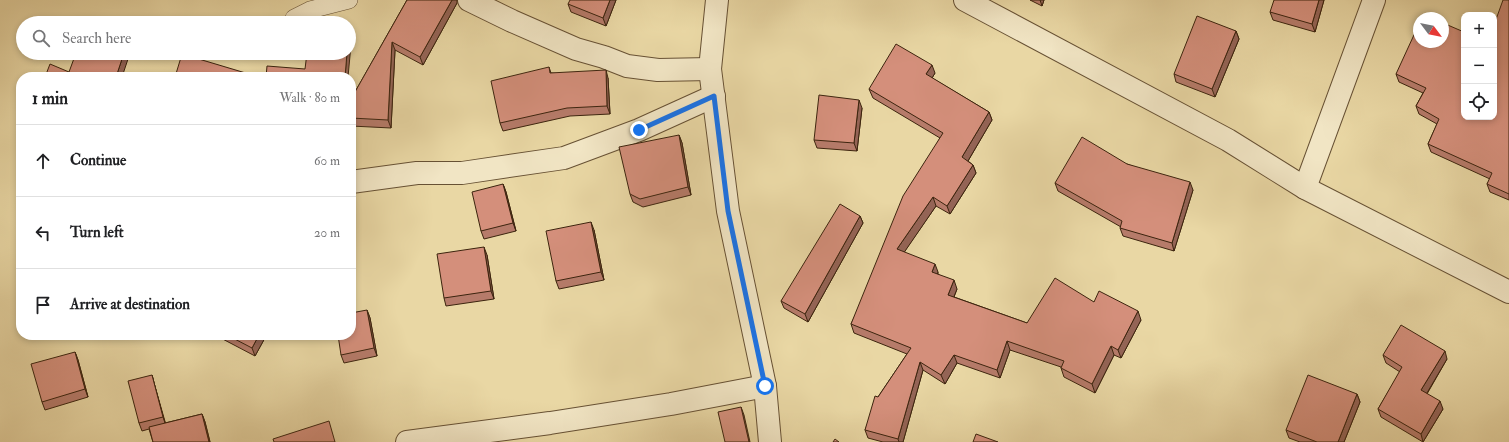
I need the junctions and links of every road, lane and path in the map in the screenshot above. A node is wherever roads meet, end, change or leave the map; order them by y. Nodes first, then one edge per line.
1 (349, 0) edge
2 (469, 0) edge
3 (717, 0) edge
4 (965, 0) edge
5 (1374, 0) edge
6 (298, 16) edge
7 (710, 69) junction
8 (714, 96) junction
9 (356, 181) edge
10 (1304, 188) junction
11 (1509, 292) edge
12 (765, 386) junction
13 (407, 442) edge
14 (770, 442) edge

1 - 6 lane
2 - 7 street
3 - 7 street
4 - 10 street
5 - 10 street
7 - 8 street
8 - 9 street
8 - 12 street
10 - 11 street
12 - 13 street
12 - 14 street

